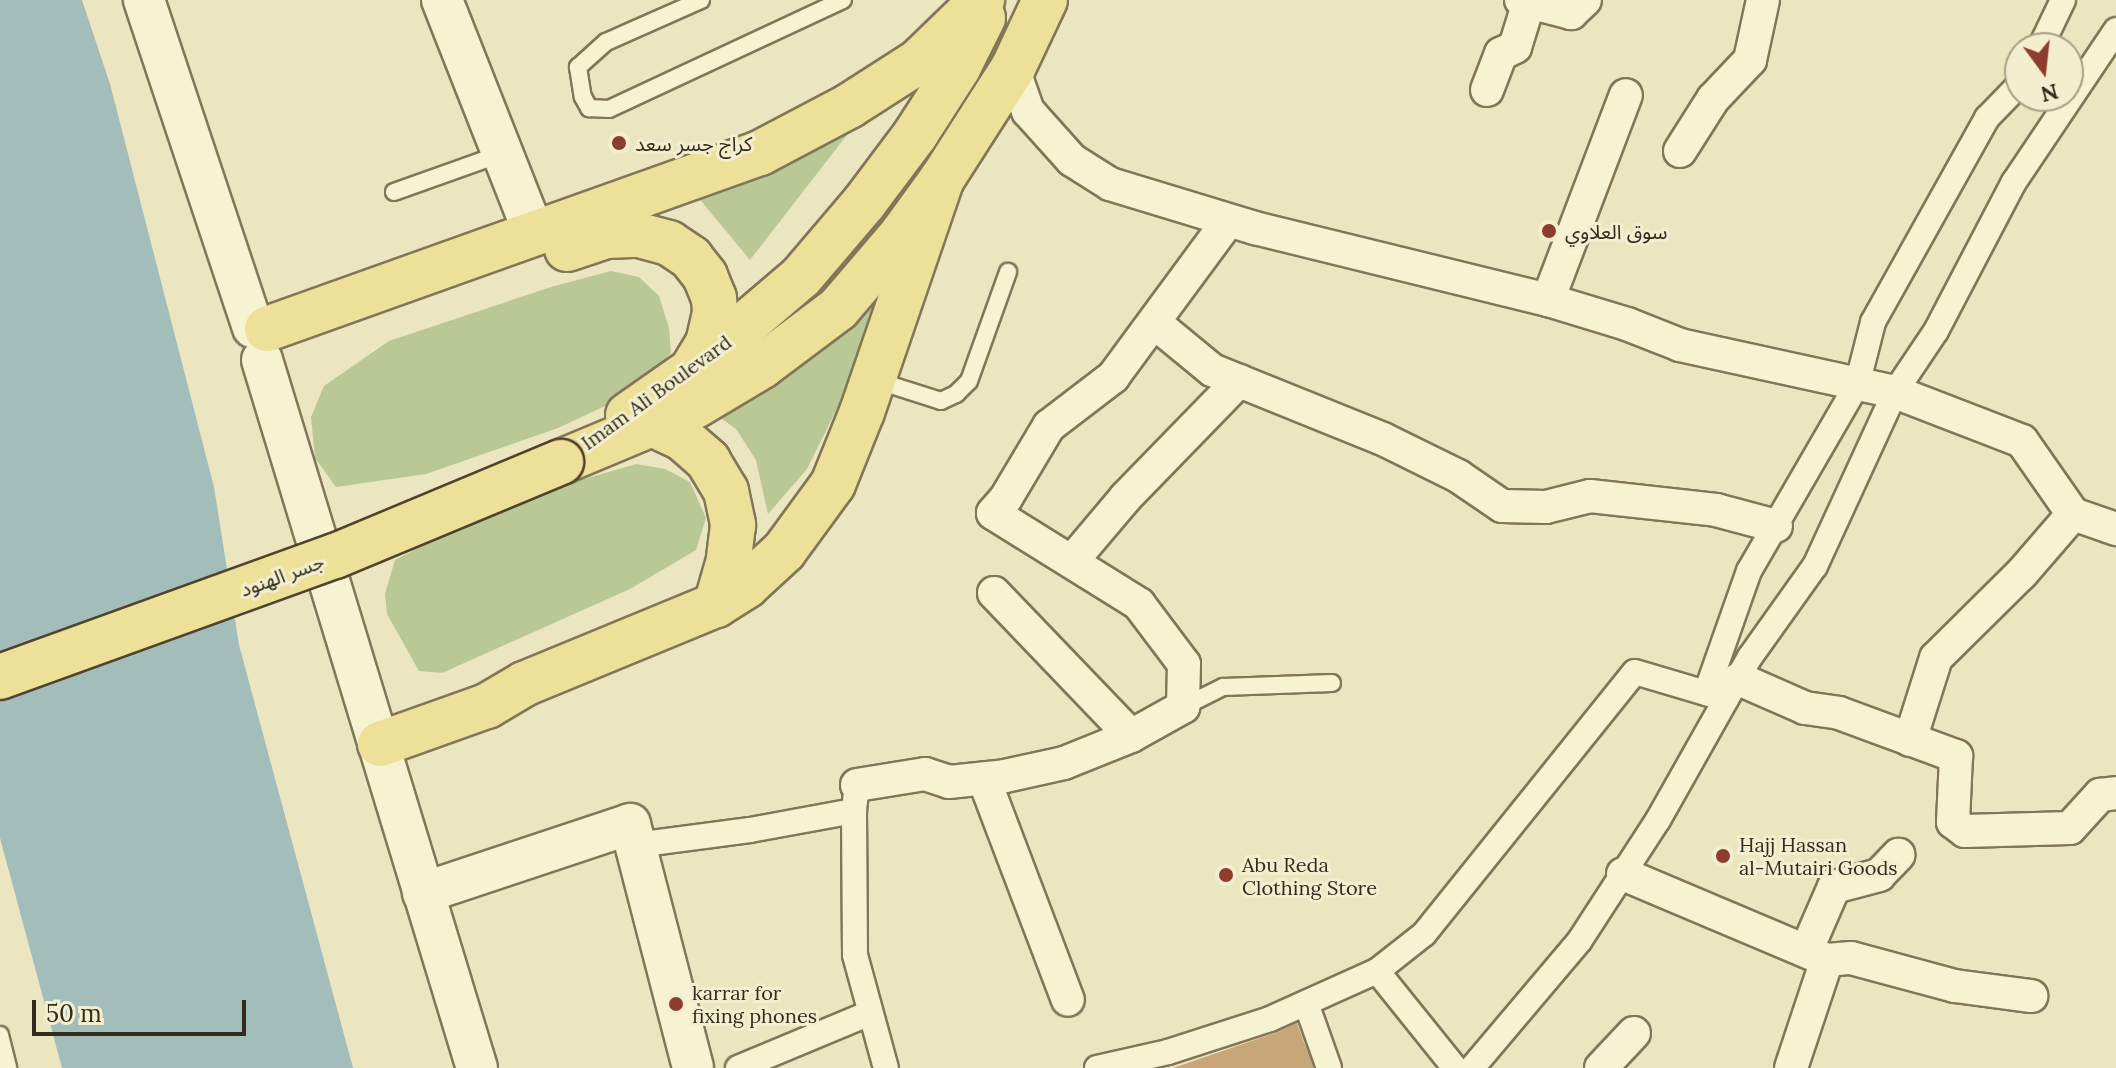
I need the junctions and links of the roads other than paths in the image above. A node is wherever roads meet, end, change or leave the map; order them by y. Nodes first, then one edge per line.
1 (144, 0) edge
2 (442, 0) edge
3 (982, 0) edge
4 (992, 0) edge
5 (1045, 0) edge
6 (1585, 0) edge
7 (1763, 0) edge
8 (2063, 0) edge
9 (696, 1) edge
10 (837, 1) edge
11 (1525, 1) edge
12 (2116, 30) edge
13 (2048, 32) edge
14 (1013, 68) junction
15 (1487, 90) dead end
16 (1626, 95) dead end
17 (2004, 100) edge
18 (1680, 151) dead end
19 (502, 153) junction
20 (942, 179) junction
21 (394, 192) dead end
22 (1228, 221) junction
23 (534, 234) junction
24 (1008, 272) dead end
25 (1548, 300) junction
26 (1155, 323) junction
27 (264, 342) junction
28 (692, 370) junction
29 (873, 379) junction
30 (1239, 381) junction
31 (1857, 385) junction
32 (1895, 392) junction
33 (650, 423) junction
34 (561, 462) junction
35 (2073, 514) junction
36 (1776, 526) junction
37 (2116, 529) edge
38 (1072, 561) junction
39 (994, 593) dead end
40 (716, 605) junction
41 (0, 677) edge
42 (1332, 683) dead end
43 (1724, 690) junction
44 (1183, 707) junction
45 (377, 734) junction
46 (1131, 736) junction
47 (1910, 740) junction
48 (984, 779) junction
49 (2116, 793) edge
50 (855, 798) junction
51 (636, 845) junction
52 (1898, 855) dead end
53 (1623, 874) junction
54 (423, 893) junction
55 (1817, 954) junction
56 (1377, 971) junction
57 (2031, 996) dead end
58 (1068, 1000) dead end
59 (1306, 1003) junction
60 (870, 1013) junction
61 (1634, 1033) dead end
62 (0, 1035) edge
63 (1144, 1063) edge
64 (8, 1068) edge
65 (477, 1068) edge
66 (693, 1068) edge
67 (738, 1068) edge
68 (886, 1068) edge
69 (1097, 1068) edge
70 (1329, 1068) edge
71 (1455, 1068) edge
72 (1472, 1068) edge
73 (1601, 1068) edge
74 (1791, 1068) edge

1 - 27 street
2 - 19 street
3 - 23 main road
4 - 28 main road, Imam Ali Boulevard
5 - 14 main road, Imam Ali Boulevard
6 - 11 street
7 - 18 street
8 - 13 street
9 - 10 lane
11 - 15 street
12 - 32 street
14 - 20 main road, Imam Ali Boulevard
14 - 22 street
16 - 25 street
17 - 31 street
19 - 21 lane
19 - 23 street
20 - 29 main road
20 - 33 main road, Imam Ali Boulevard
22 - 25 street
22 - 26 street
23 - 27 main road
24 - 29 lane
25 - 31 street
26 - 30 street
26 - 38 street
27 - 28 main road
27 - 45 street
28 - 34 main road, Imam Ali Boulevard
29 - 40 main road
30 - 36 street
30 - 38 street
31 - 32 street
31 - 36 street
32 - 35 street
32 - 43 street
33 - 34 main road, Imam Ali Boulevard
33 - 40 main road
34 - 41 main road, جسر الهنود, bridge
35 - 37 street
35 - 47 street
36 - 43 street
38 - 44 street
39 - 46 street
40 - 45 main road
42 - 44 lane
43 - 47 street
43 - 53 street
43 - 56 street
44 - 46 street
45 - 54 street
46 - 48 street
47 - 49 street
48 - 50 street
48 - 58 street
50 - 51 street
50 - 60 street
51 - 54 street
51 - 66 street
52 - 55 street
53 - 55 street
53 - 72 street
54 - 65 street
55 - 57 street
55 - 74 street
56 - 59 street
56 - 71 street
59 - 63 street
59 - 70 street
60 - 67 street
60 - 68 street
61 - 73 street
62 - 64 lane
63 - 69 street

